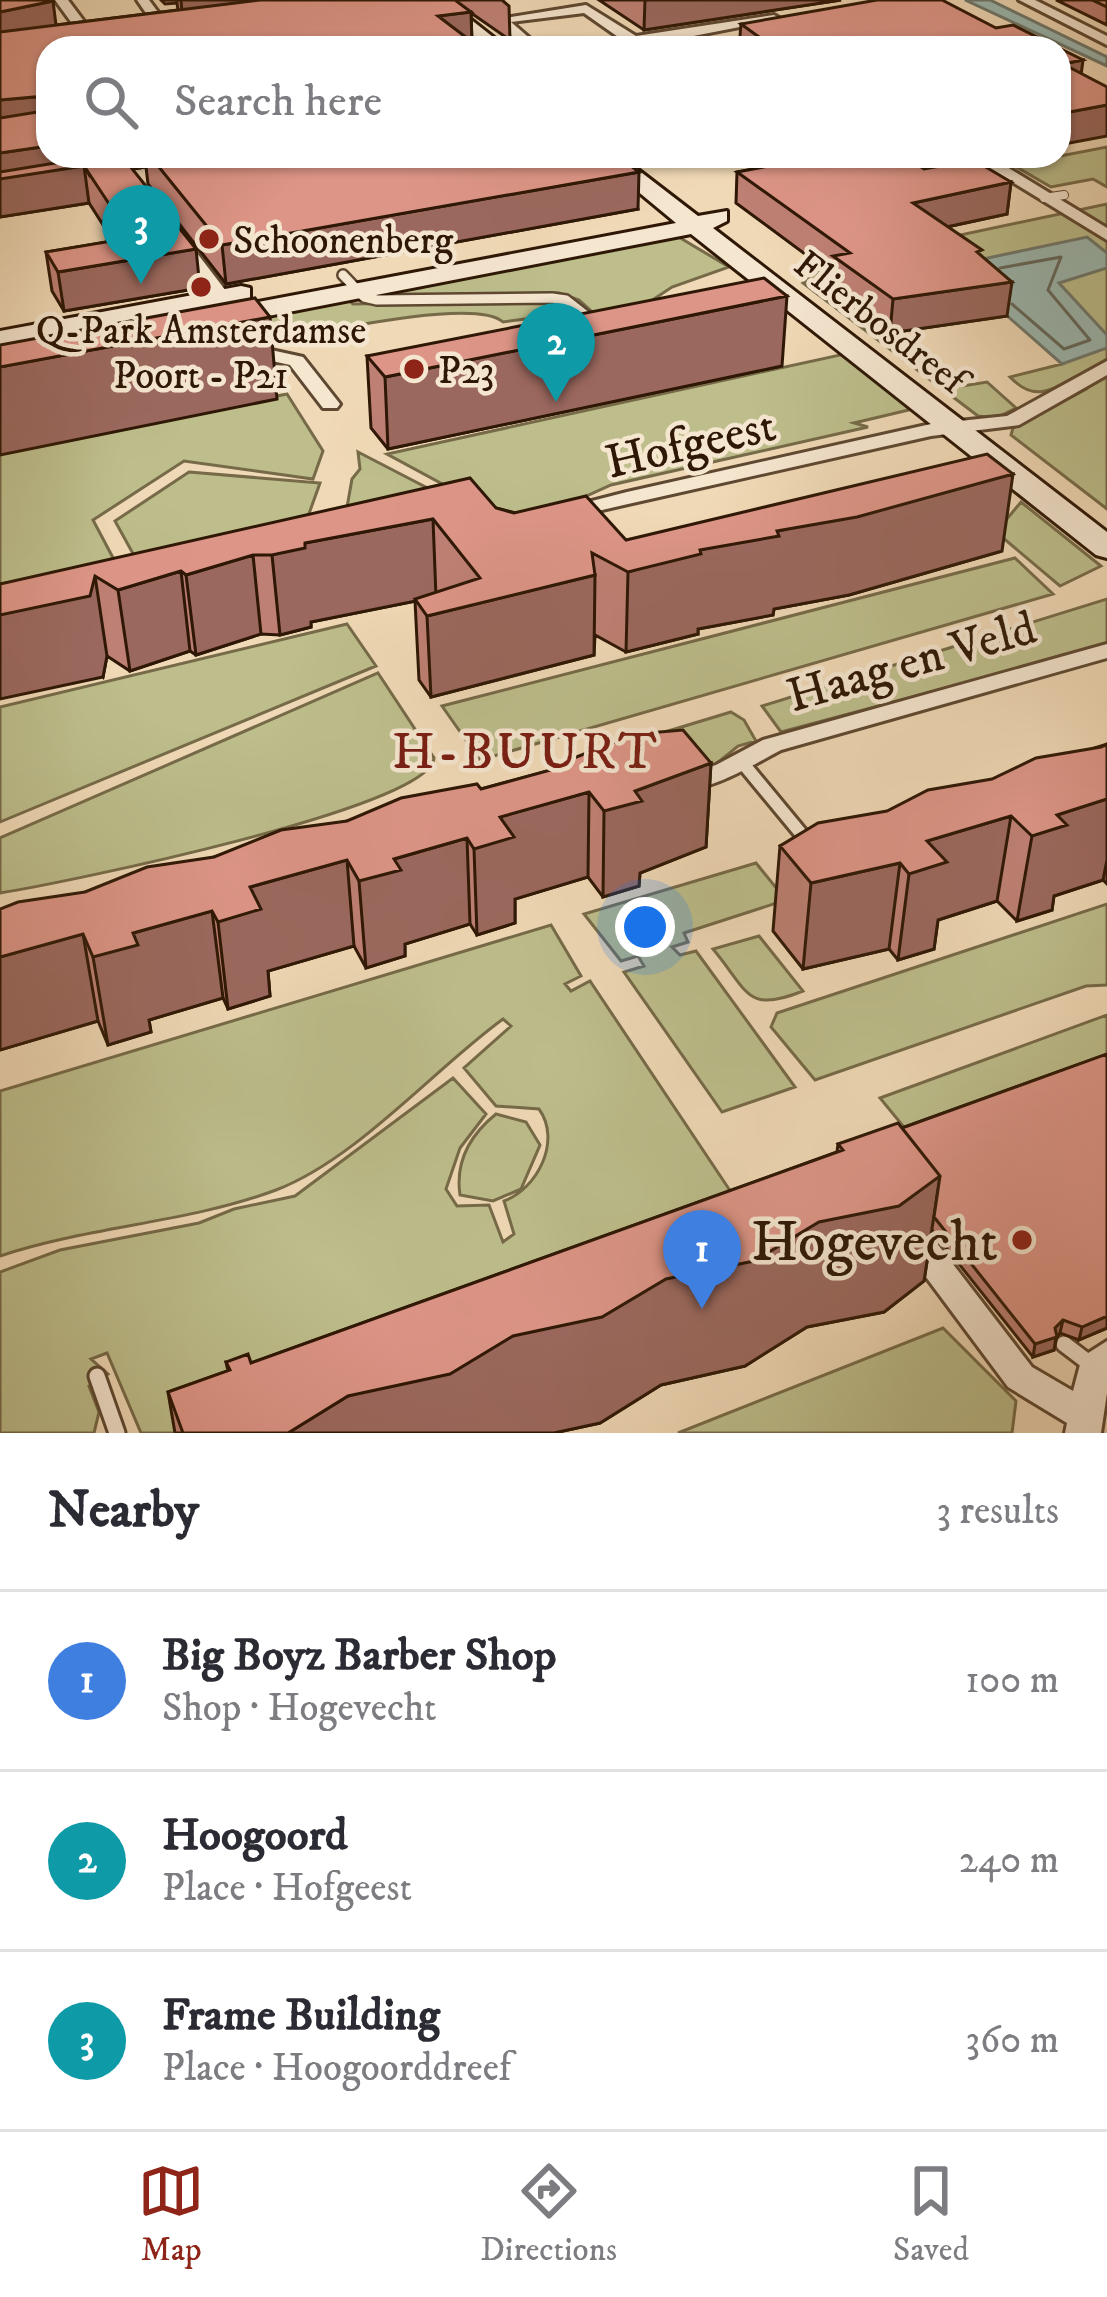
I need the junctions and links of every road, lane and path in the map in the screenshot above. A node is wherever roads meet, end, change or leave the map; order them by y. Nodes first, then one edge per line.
1 (61, 0) edge
2 (143, 0) edge
3 (1025, 0) edge
4 (426, 1) edge
5 (796, 15) edge
6 (148, 33) edge
7 (464, 36) edge
8 (469, 36) edge
9 (519, 36) edge
10 (630, 36) edge
11 (680, 36) edge
12 (1107, 41) edge
13 (633, 168) edge
14 (634, 168) edge
15 (997, 168) edge
16 (705, 226) junction
17 (649, 229) junction
18 (1107, 235) edge
19 (174, 236) edge
20 (351, 283) junction
21 (217, 291) dead end
22 (590, 318) edge
23 (241, 322) edge
24 (66, 326) junction
25 (0, 338) edge
26 (0, 355) edge
27 (1107, 367) edge
28 (330, 404) dead end
29 (968, 429) junction
30 (550, 525) edge
31 (1107, 526) edge
32 (1107, 548) edge
33 (1107, 652) edge
34 (741, 761) junction
35 (660, 790) edge
36 (822, 857) edge
37 (887, 1201) edge
38 (1064, 1344) dead end
39 (1101, 1361) edge
40 (97, 1376) dead end
41 (1084, 1424) edge
42 (117, 1433) edge

1 - 6 street
2 - 6 street
3 - 12 street
4 - 7 street
4 - 8 street
5 - 11 street
9 - 10 street
13 - 17 street
14 - 16 street, Flierbosdreef
15 - 18 street
16 - 17 street
16 - 29 street, Flierbosdreef
17 - 20 street
19 - 21 street
20 - 22 lane
20 - 24 street
20 - 26 street
23 - 28 street
24 - 25 street
24 - 26 lane
27 - 29 street, Flierbosdreef
29 - 30 street, Hofgeest
29 - 31 street, Flierbosdreef
29 - 32 street, Flierbosdreef
33 - 34 street, Haag en Veld
34 - 35 street, Haag en Veld
34 - 36 lane, Haag en Veld
37 - 41 street
38 - 39 lane
39 - 41 street
40 - 42 lane

